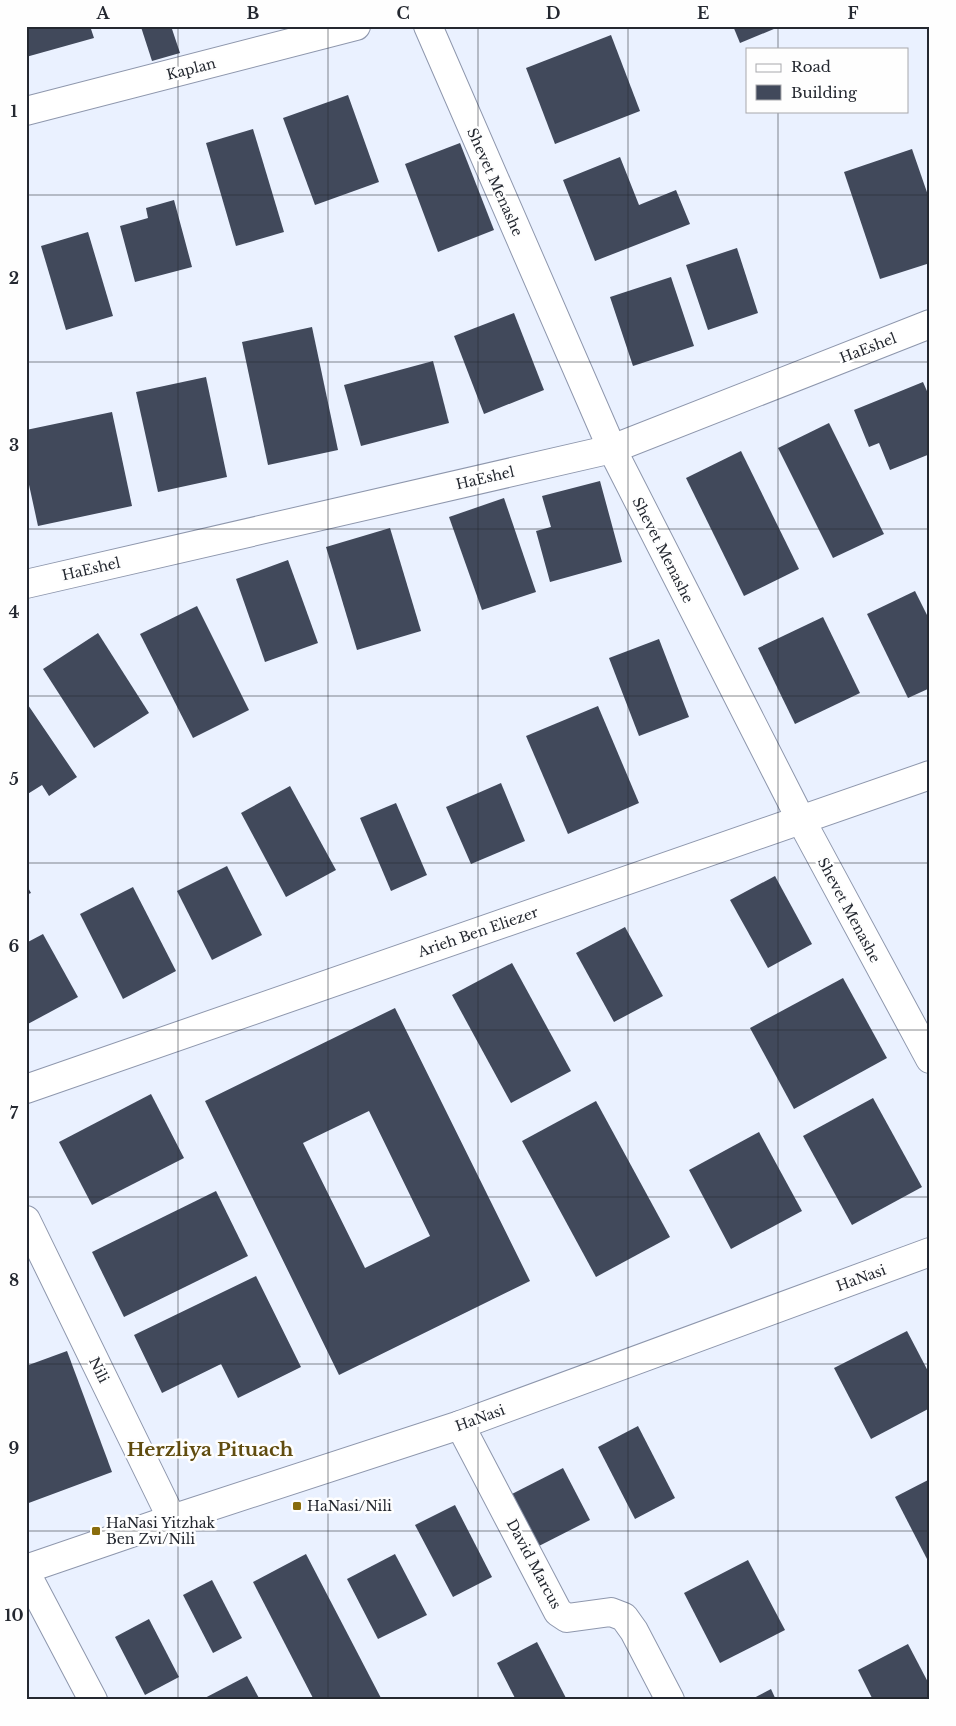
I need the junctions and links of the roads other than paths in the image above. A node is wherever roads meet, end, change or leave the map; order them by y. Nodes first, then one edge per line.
1 (356, 26) edge
2 (428, 26) edge
3 (26, 111) edge
4 (930, 324) edge
5 (612, 449) junction
6 (26, 584) edge
7 (930, 775) edge
8 (801, 820) junction
9 (930, 1059) edge
10 (26, 1089) edge
11 (26, 1220) edge
12 (930, 1252) edge
13 (460, 1425) junction
14 (172, 1519) junction
15 (26, 1569) edge
16 (26, 1573) edge
17 (93, 1700) edge
18 (670, 1700) edge

1 - 3 street, Kaplan
2 - 5 street, Shevet Menashe
4 - 5 street, HaEshel
5 - 6 street, HaEshel
5 - 8 street, Shevet Menashe
7 - 8 street, Arieh Ben Eliezer
8 - 9 street, Shevet Menashe
8 - 10 street, Arieh Ben Eliezer
11 - 14 street, Nili
12 - 13 street, HaNasi
13 - 14 street, HaNasi
13 - 18 street, David Marcus
14 - 15 street, HaNasi
16 - 17 street

